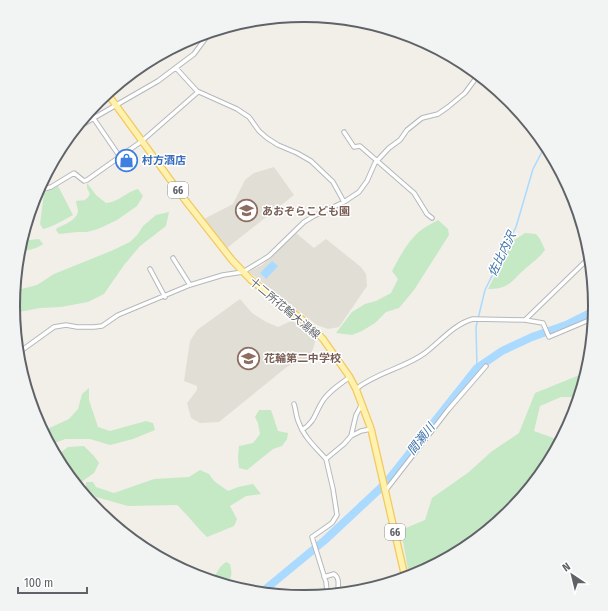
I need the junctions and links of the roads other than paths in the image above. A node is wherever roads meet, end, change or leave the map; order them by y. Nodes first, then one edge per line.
1 (204, 40) edge
2 (176, 68) junction
3 (475, 79) edge
4 (198, 92) junction
5 (111, 98) edge
6 (117, 106) junction
7 (94, 119) junction
8 (86, 123) edge
9 (344, 132) dead end
10 (142, 140) junction
11 (120, 157) junction
12 (377, 161) junction
13 (45, 189) edge
14 (344, 202) junction
15 (432, 218) dead end
16 (173, 258) dead end
17 (585, 262) edge
18 (150, 269) dead end
19 (243, 272) junction
20 (190, 285) junction
21 (165, 297) junction
22 (525, 320) junction
23 (587, 321) edge
24 (23, 349) edge
25 (486, 366) dead end
26 (350, 377) junction
27 (356, 389) junction
28 (294, 404) dead end
29 (362, 404) junction
30 (371, 429) junction
31 (302, 430) junction
32 (351, 436) junction
33 (326, 459) junction
34 (386, 489) junction
35 (405, 571) edge
36 (324, 577) junction
37 (338, 587) edge
38 (326, 589) edge

1 - 2 street
2 - 4 street
2 - 6 street
3 - 12 street
4 - 10 street
4 - 14 street
5 - 6 main road, 十二所花輪大湯線 / 66
6 - 7 street
6 - 10 main road, 十二所花輪大湯線 / 66
7 - 8 street
7 - 11 street
9 - 12 street
10 - 11 street
10 - 19 main road, 十二所花輪大湯線 / 66
11 - 13 street
12 - 14 street
12 - 15 street
14 - 19 street
16 - 20 street
17 - 22 street
18 - 21 street
19 - 20 street
19 - 26 main road, 十二所花輪大湯線 / 66
20 - 21 street
21 - 24 street
22 - 23 street
22 - 27 street
25 - 34 street
26 - 27 main road, 十二所花輪大湯線 / 66
26 - 31 street
27 - 29 main road, 十二所花輪大湯線 / 66
28 - 31 street
29 - 30 main road, 十二所花輪大湯線 / 66
29 - 32 street
30 - 32 street
30 - 34 main road, 十二所花輪大湯線 / 66
31 - 33 street
32 - 33 street
33 - 36 street
34 - 35 main road, 十二所花輪大湯線 / 66
36 - 37 street
36 - 38 street

